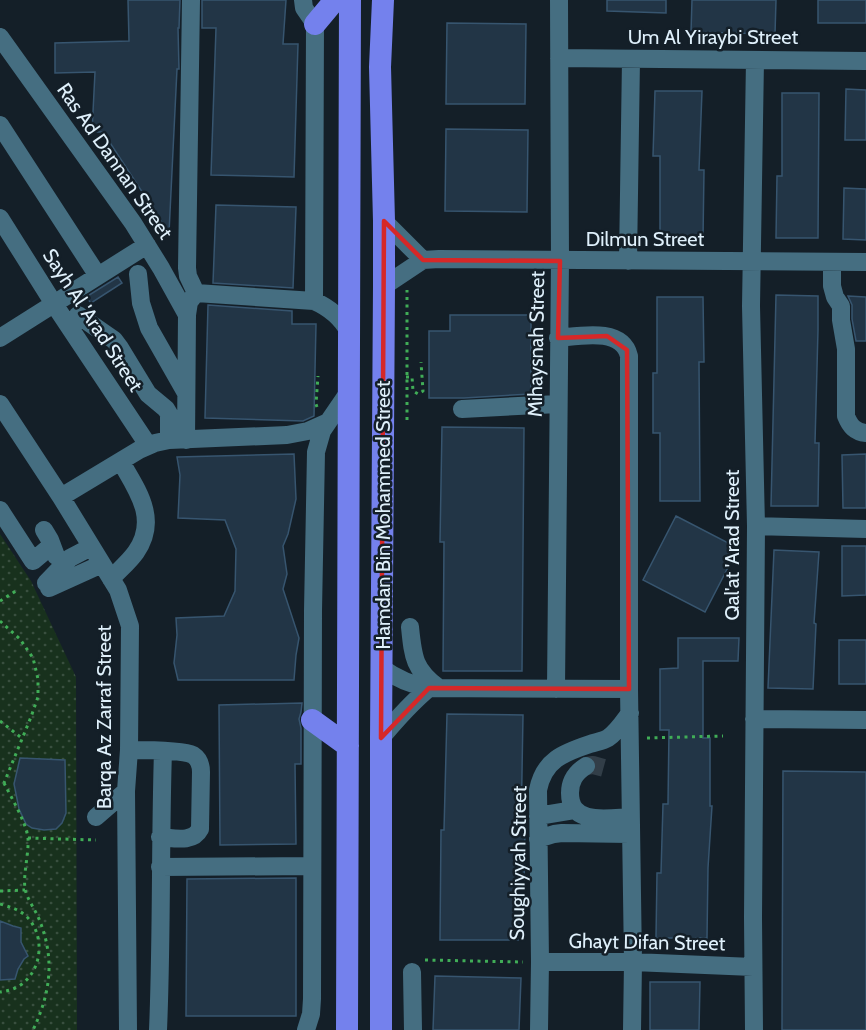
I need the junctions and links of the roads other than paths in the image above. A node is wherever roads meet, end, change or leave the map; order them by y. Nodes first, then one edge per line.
1 (191, 0) edge
2 (303, 0) edge
3 (335, 0) edge
4 (350, 0) edge
5 (383, 0) edge
6 (399, 0) edge
7 (559, 0) edge
8 (315, 24) junction
9 (0, 37) edge
10 (559, 58) junction
11 (631, 59) junction
12 (755, 60) junction
13 (866, 61) edge
14 (380, 67) junction
15 (0, 125) edge
16 (0, 218) edge
17 (384, 221) junction
18 (147, 245) junction
19 (187, 260) junction
20 (423, 260) junction
21 (560, 261) junction
22 (628, 261) junction
23 (752, 262) junction
24 (832, 262) junction
25 (866, 262) edge
26 (161, 268) junction
27 (138, 274) dead end
28 (98, 276) junction
29 (384, 286) junction
30 (196, 293) junction
31 (314, 301) junction
32 (54, 304) junction
33 (78, 315) dead end
34 (187, 315) junction
35 (349, 332) junction
36 (0, 338) edge
37 (558, 338) junction
38 (348, 393) junction
39 (187, 395) junction
40 (0, 404) edge
41 (558, 404) junction
42 (462, 409) dead end
43 (326, 423) junction
44 (866, 433) edge
45 (287, 435) junction
46 (178, 440) junction
47 (148, 445) junction
48 (316, 455) junction
49 (120, 462) junction
50 (61, 497) junction
51 (0, 510) edge
52 (756, 526) junction
53 (866, 529) edge
54 (91, 547) junction
55 (64, 563) junction
56 (107, 572) junction
57 (410, 627) dead end
58 (382, 668) junction
59 (434, 688) junction
60 (556, 689) junction
61 (629, 689) junction
62 (630, 713) junction
63 (754, 718) junction
64 (312, 720) junction
65 (866, 720) edge
66 (381, 738) junction
67 (608, 738) junction
68 (348, 746) junction
69 (129, 750) junction
70 (163, 751) junction
71 (631, 762) junction
72 (586, 766) dead end
73 (126, 791) junction
74 (574, 810) junction
75 (538, 816) junction
76 (96, 818) dead end
77 (630, 825) junction
78 (160, 837) junction
79 (538, 839) junction
80 (311, 866) junction
81 (160, 867) junction
82 (540, 962) junction
83 (633, 962) junction
84 (415, 966) road end
85 (753, 967) junction
86 (160, 974) junction
87 (128, 977) junction
88 (128, 1030) edge
89 (158, 1030) edge
90 (306, 1030) edge
91 (347, 1030) edge
92 (381, 1030) edge
93 (413, 1030) edge
94 (539, 1030) edge
95 (632, 1030) edge
96 (754, 1030) edge

1 - 19 street
2 - 8 street
3 - 8 main road
4 - 35 main road, Hamdan Bin Mohammed Street
5 - 14 main road, Hamdan Bin Mohammed Street
6 - 14 main road
7 - 10 street, Mihaysnah Street
8 - 31 street
9 - 18 street, Ras Ad Dannan Street
10 - 11 street, Um Al Yiraybi Street
10 - 21 street, Mihaysnah Street
11 - 12 street, Um Al Yiraybi Street
11 - 22 street
12 - 13 street, Um Al Yiraybi Street
12 - 23 street, Qal'at 'Arad Street
14 - 17 main road, Hamdan Bin Mohammed Street
15 - 28 street
16 - 32 street, Sayh Al 'Arad Street
17 - 20 street
17 - 29 main road, Hamdan Bin Mohammed Street
18 - 26 street, Ras Ad Dannan Street
18 - 28 street
19 - 26 street
19 - 30 street
20 - 21 street, Dilmun Street
20 - 29 street
21 - 22 street, Dilmun Street
21 - 37 street, Mihaysnah Street
22 - 23 street, Dilmun Street
23 - 24 street, Dilmun Street
23 - 52 street, Qal'at 'Arad Street
24 - 25 street, Dilmun Street
24 - 44 street
26 - 34 street, Ras Ad Dannan Street
27 - 39 street
28 - 32 street
29 - 58 main road, Hamdan Bin Mohammed Street
30 - 31 street
30 - 34 street
31 - 35 street
32 - 36 street
32 - 47 street, Sayh Al 'Arad Street
33 - 46 street
34 - 39 street
35 - 38 main road, Hamdan Bin Mohammed Street
37 - 41 street, Mihaysnah Street
37 - 61 street
38 - 43 street
38 - 68 main road, Hamdan Bin Mohammed Street
39 - 46 street
40 - 50 street, Barqa Az Zarraf Street
41 - 42 street
41 - 60 street, Mihaysnah Street
43 - 45 street
43 - 48 street
45 - 46 street
45 - 48 street
46 - 47 street
47 - 49 street
48 - 64 street
49 - 50 street
49 - 56 street
50 - 54 street, Barqa Az Zarraf Street
51 - 55 street
52 - 53 street
52 - 63 street, Qal'at 'Arad Street
54 - 55 street
54 - 56 street, Barqa Az Zarraf Street
55 - 56 street
56 - 69 street, Barqa Az Zarraf Street
57 - 59 street
58 - 59 street
58 - 66 main road, Hamdan Bin Mohammed Street
59 - 60 street
59 - 66 street
60 - 61 street
61 - 62 street
62 - 67 street, Soughiyyah Street
62 - 71 street
63 - 65 street
63 - 85 street, Qal'at 'Arad Street
64 - 68 main road
64 - 80 street
66 - 92 main road, Hamdan Bin Mohammed Street
67 - 71 street
67 - 75 street, Soughiyyah Street
68 - 91 main road, Hamdan Bin Mohammed Street
69 - 70 street
69 - 73 street, Barqa Az Zarraf Street
70 - 78 street
70 - 78 street
71 - 77 street
72 - 74 street
73 - 76 street
73 - 87 street, Barqa Az Zarraf Street
74 - 75 street
74 - 77 street
75 - 79 street, Soughiyyah Street
77 - 79 street
77 - 83 street
78 - 81 street
79 - 82 street, Soughiyyah Street
80 - 81 street
80 - 90 street
81 - 86 street
82 - 83 street, Ghayt Difan Street
82 - 94 street, Soughiyyah Street
83 - 85 street, Ghayt Difan Street
83 - 95 street
84 - 93 street
85 - 96 street, Qal'at 'Arad Street
86 - 87 street
86 - 89 street
87 - 88 street, Barqa Az Zarraf Street

